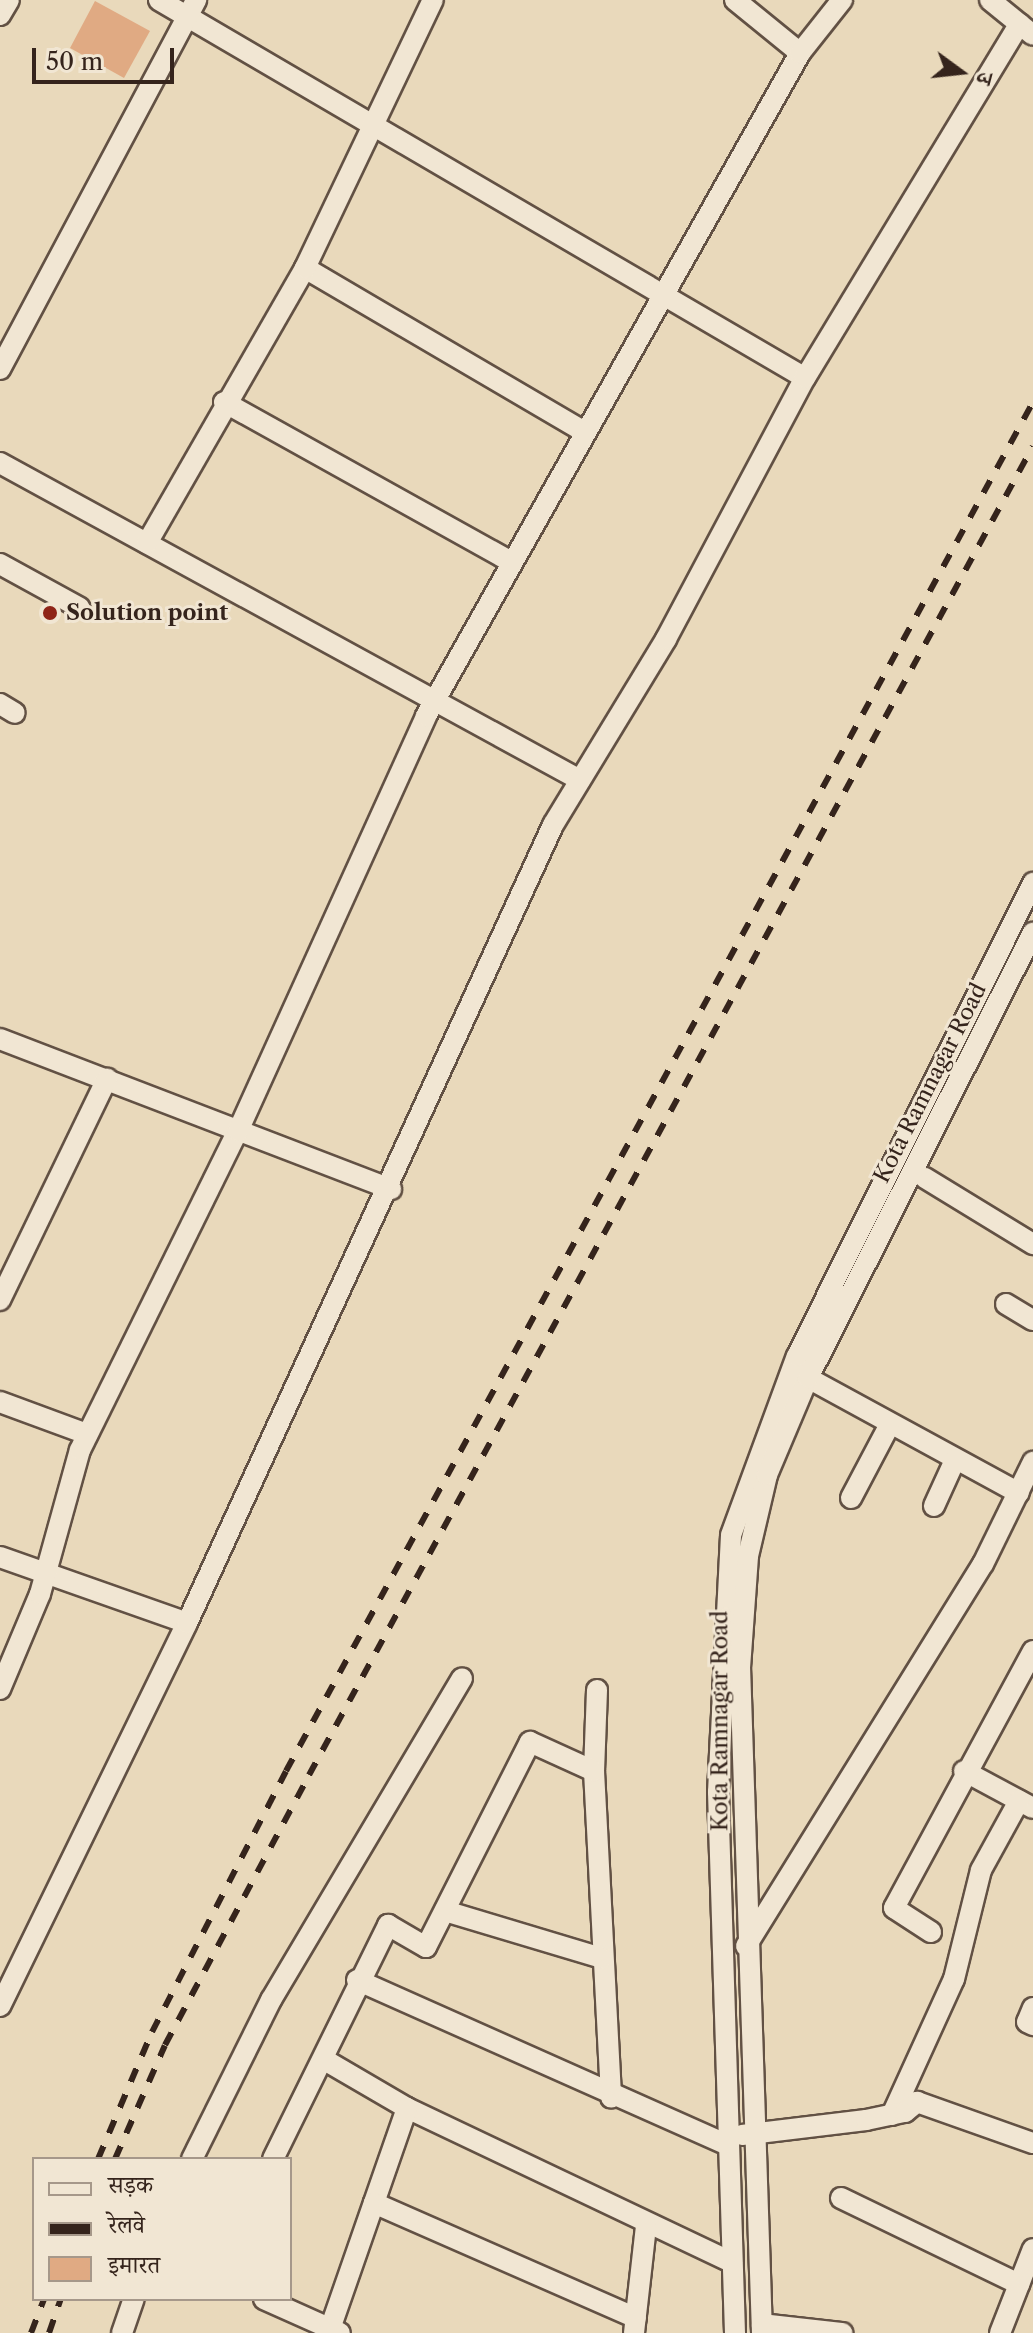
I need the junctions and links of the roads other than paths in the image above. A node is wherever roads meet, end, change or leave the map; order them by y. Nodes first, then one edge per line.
1 (9, 0) edge
2 (159, 0) edge
3 (433, 0) edge
4 (735, 0) edge
5 (842, 0) edge
6 (990, 0) edge
7 (192, 8) edge
8 (0, 15) edge
9 (1026, 30) edge
10 (800, 53) junction
11 (375, 126) junction
12 (305, 268) junction
13 (661, 292) junction
14 (8, 338) edge
15 (0, 369) edge
16 (805, 378) junction
17 (224, 402) junction
18 (585, 432) junction
19 (0, 463) edge
20 (147, 543) junction
21 (511, 562) junction
22 (0, 564) edge
23 (80, 608) dead end
24 (433, 704) junction
25 (580, 780) junction
26 (1033, 883) edge
27 (1033, 933) edge
28 (0, 1039) edge
29 (107, 1079) junction
30 (238, 1131) junction
31 (925, 1178) dead end
32 (391, 1189) junction
33 (1033, 1244) edge
34 (0, 1300) edge
35 (1006, 1304) dead end
36 (1033, 1320) edge
37 (808, 1378) junction
38 (0, 1402) edge
39 (889, 1426) junction
40 (87, 1434) junction
41 (955, 1460) junction
42 (1033, 1462) edge
43 (1019, 1493) junction
44 (851, 1498) dead end
45 (934, 1506) dead end
46 (0, 1557) edge
47 (47, 1571) junction
48 (187, 1623) junction
49 (1033, 1651) edge
50 (462, 1678) dead end
51 (0, 1689) edge
52 (597, 1690) dead end
53 (594, 1771) junction
54 (964, 1771) junction
55 (1026, 1804) edge
56 (445, 1911) junction
57 (931, 1932) dead end
58 (746, 1946) junction
59 (602, 1958) junction
60 (357, 1980) junction
61 (0, 2006) edge
62 (1033, 2008) edge
63 (1033, 2025) edge
64 (323, 2059) junction
65 (611, 2098) junction
66 (407, 2108) junction
67 (892, 2115) junction
68 (752, 2134) junction
69 (727, 2141) junction
70 (1033, 2143) edge
71 (193, 2157) edge
72 (274, 2157) edge
73 (841, 2198) dead end
74 (374, 2203) junction
75 (646, 2226) junction
76 (1033, 2249) edge
77 (732, 2262) junction
78 (1019, 2284) junction
79 (133, 2301) edge
80 (268, 2301) edge
81 (635, 2325) edge
82 (762, 2328) edge
83 (335, 2331) edge
84 (122, 2333) edge
85 (735, 2333) edge
86 (842, 2333) edge
87 (1000, 2333) edge

1 - 8 street
2 - 7 street
3 - 11 street
4 - 10 street
5 - 10 street
6 - 9 street
7 - 11 street
7 - 14 street
9 - 16 street
10 - 13 street
11 - 12 street
11 - 13 street
12 - 17 street
12 - 18 street
13 - 16 street
13 - 18 street
14 - 15 street
16 - 25 street
17 - 20 street
17 - 21 street
18 - 21 street
19 - 20 street
20 - 24 street
21 - 24 street
22 - 23 street
24 - 25 street
24 - 30 street
25 - 32 street
26 - 69 street
27 - 37 street, Kota Ramnagar Road
28 - 29 street
29 - 30 street
29 - 34 street
30 - 32 street
30 - 40 street
31 - 33 street
32 - 48 street
35 - 36 street
37 - 39 street
37 - 58 street, Kota Ramnagar Road
38 - 40 street
39 - 41 street
39 - 44 street
40 - 47 street
41 - 43 street
41 - 45 street
42 - 43 street
43 - 58 street
46 - 47 street
47 - 48 street
47 - 51 street
48 - 61 street
49 - 54 street
50 - 71 street
52 - 53 street
53 - 56 street
53 - 59 street
54 - 55 street
54 - 57 street
55 - 67 street
56 - 59 street
56 - 60 street
58 - 68 street, Kota Ramnagar Road
59 - 65 street
60 - 64 street
60 - 65 street
62 - 63 street
64 - 66 street
64 - 72 street
65 - 69 street
66 - 74 street
66 - 75 street
67 - 68 street
67 - 70 street
68 - 69 street
68 - 82 street, Kota Ramnagar Road
69 - 77 street
73 - 78 street
74 - 81 street
74 - 83 street
75 - 77 street
75 - 81 street
76 - 78 street
77 - 85 street
78 - 87 street
79 - 84 street
80 - 83 street
82 - 86 street

